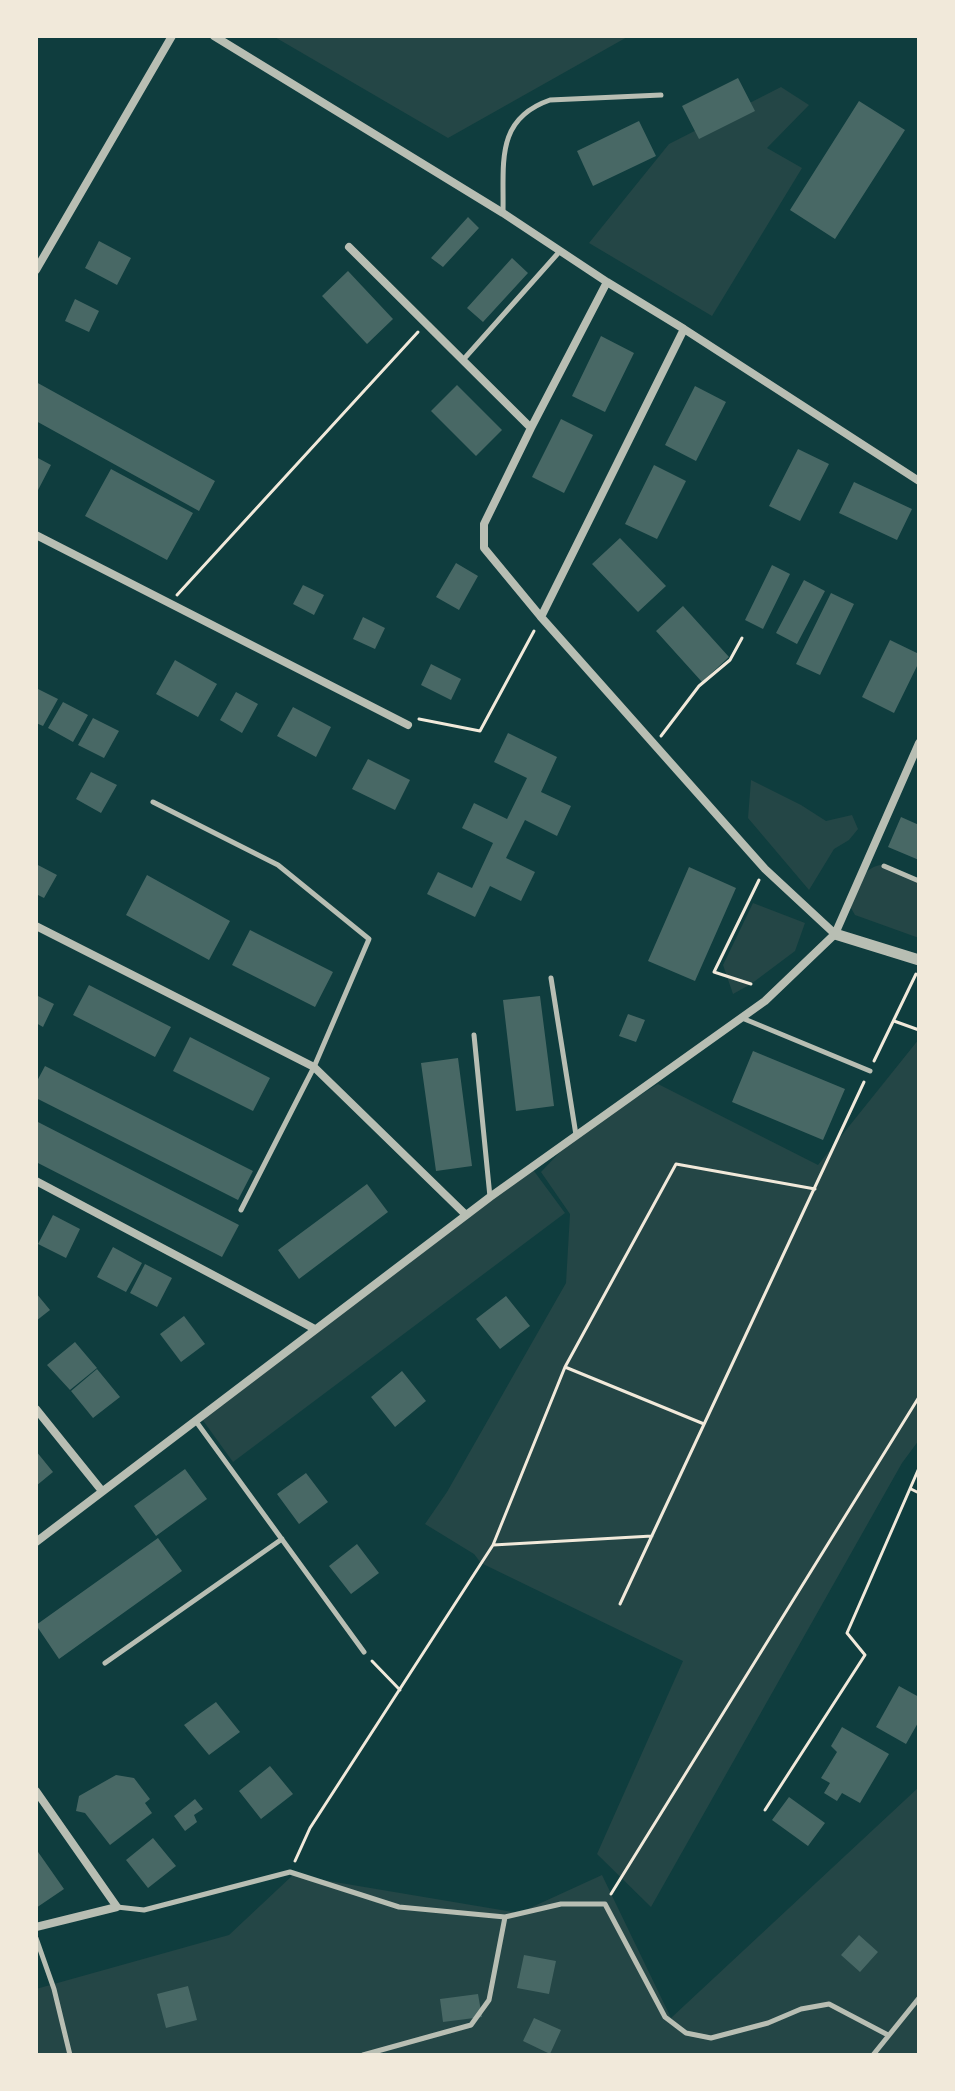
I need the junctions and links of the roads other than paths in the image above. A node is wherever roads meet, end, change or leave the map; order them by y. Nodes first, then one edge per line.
1 (172, 36) edge
2 (214, 36) edge
3 (661, 95) dead end
4 (503, 213) junction
5 (349, 247) dead end
6 (560, 251) junction
7 (36, 270) edge
8 (607, 282) junction
9 (684, 329) junction
10 (463, 360) junction
11 (531, 428) junction
12 (919, 481) edge
13 (36, 535) edge
14 (541, 617) junction
15 (409, 721) road end
16 (919, 743) edge
17 (153, 802) dead end
18 (884, 866) dead end
19 (919, 881) edge
20 (36, 926) edge
21 (835, 934) junction
22 (919, 960) edge
23 (551, 978) dead end
24 (741, 1018) junction
25 (474, 1035) dead end
26 (314, 1067) junction
27 (870, 1071) road end
28 (576, 1135) junction
29 (36, 1181) edge
30 (490, 1197) junction
31 (241, 1210) dead end
32 (466, 1215) junction
33 (313, 1328) junction
34 (36, 1409) edge
35 (195, 1419) junction
36 (102, 1491) junction
37 (282, 1539) junction
38 (36, 1542) edge
39 (364, 1652) road end
40 (105, 1663) dead end
41 (36, 1791) edge
42 (117, 1907) junction
43 (505, 1917) junction
44 (36, 1927) edge
45 (36, 1938) edge
46 (919, 1998) edge
47 (888, 2035) junction
48 (70, 2055) edge
49 (363, 2055) edge
50 (873, 2055) edge

1 - 7 street
2 - 4 street
3 - 4 lane
4 - 6 street
5 - 10 street
6 - 8 street
6 - 10 lane
8 - 9 street
8 - 11 street
9 - 12 street
9 - 14 street
10 - 11 street
11 - 14 street
13 - 15 street
14 - 21 street
16 - 21 street
17 - 26 lane
18 - 19 lane
20 - 26 street
21 - 22 street
21 - 24 street
23 - 28 lane
24 - 27 lane
24 - 28 street
25 - 30 lane
26 - 31 lane
26 - 32 street
28 - 30 street
29 - 33 street
30 - 32 street
32 - 33 street
33 - 35 street
34 - 36 street
35 - 36 street
35 - 37 lane
36 - 38 street
37 - 39 lane
37 - 40 lane
41 - 42 street
42 - 43 lane
42 - 44 street
43 - 47 lane
43 - 49 lane
45 - 48 lane
46 - 47 lane
47 - 50 lane

